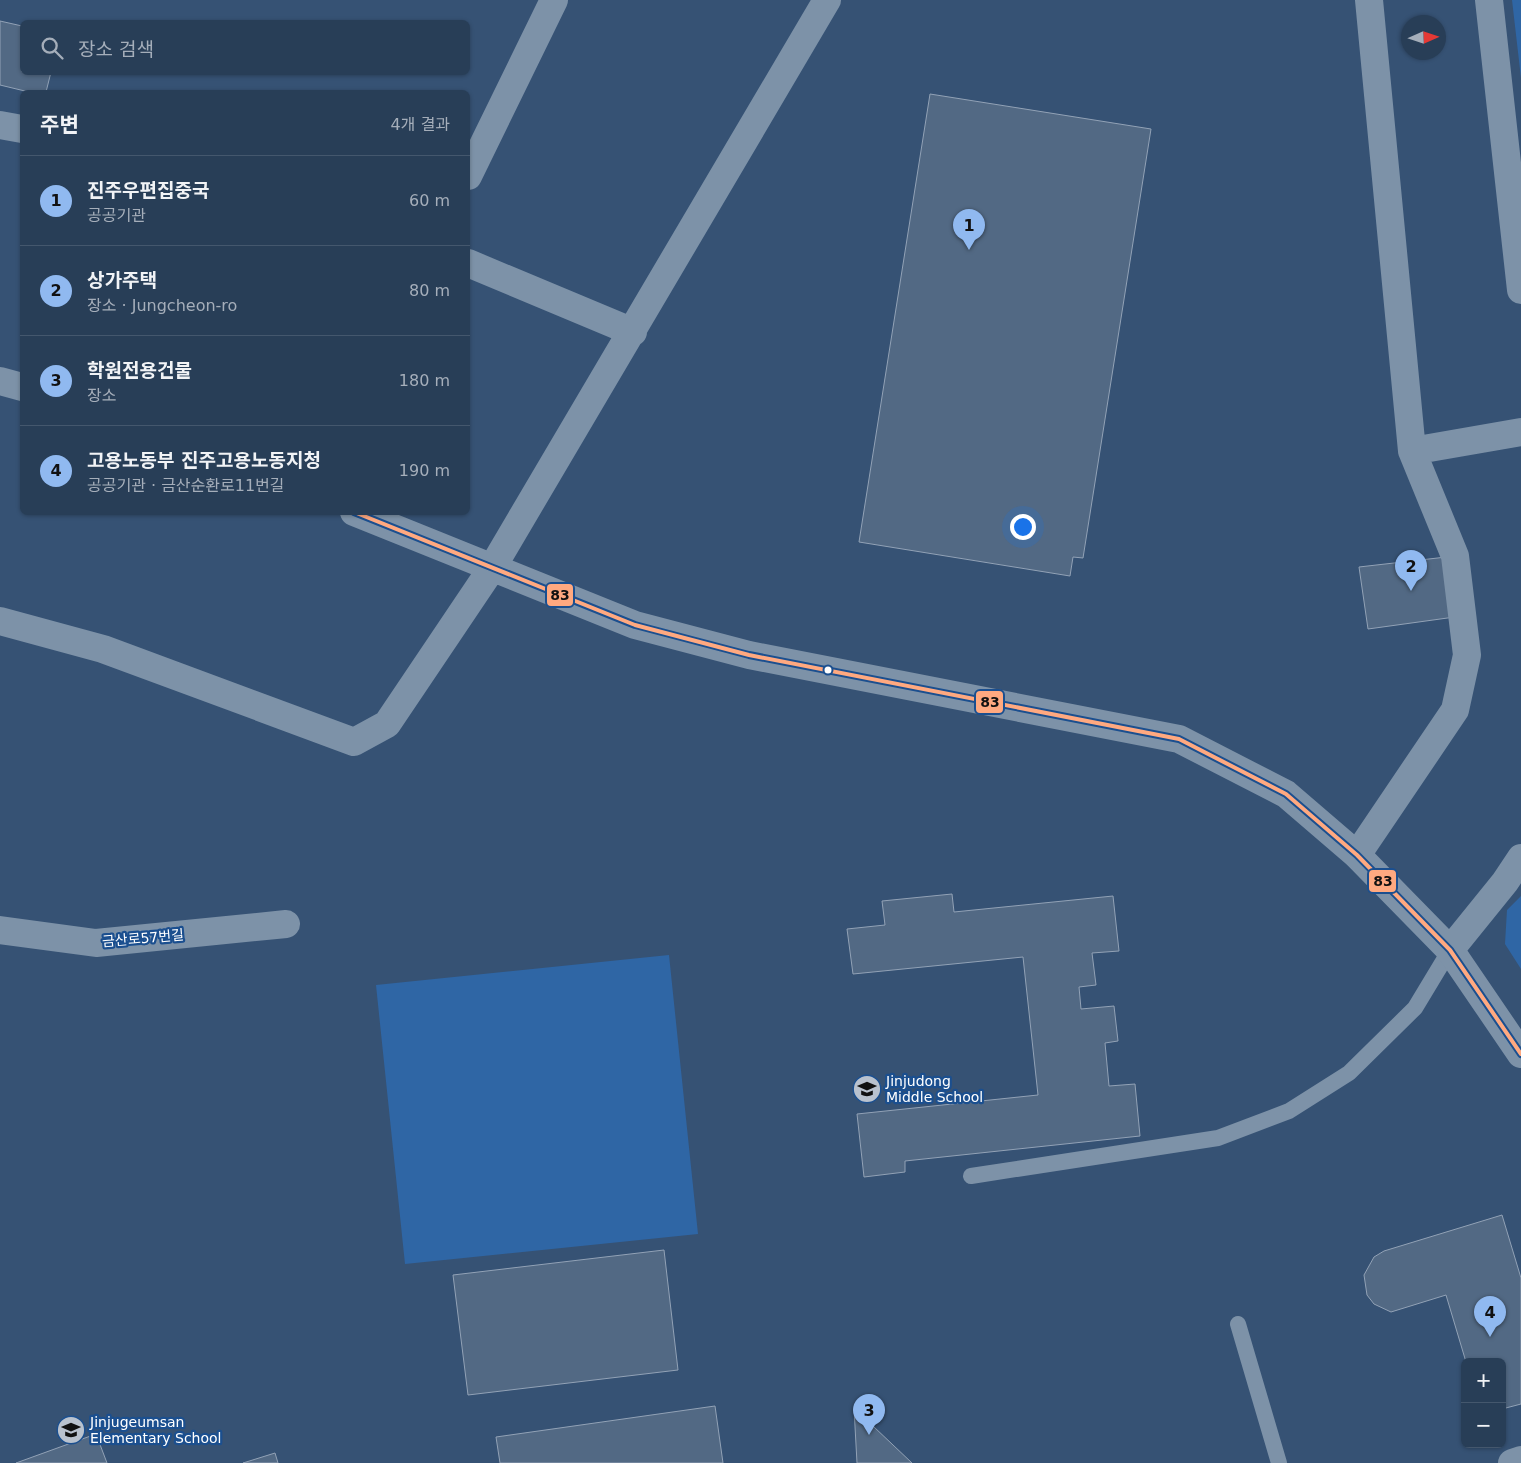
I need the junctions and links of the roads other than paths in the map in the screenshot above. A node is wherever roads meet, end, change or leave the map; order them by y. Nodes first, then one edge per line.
1 (554, 0) edge
2 (827, 0) edge
3 (1369, 0) edge
4 (1489, 0) edge
5 (0, 125) edge
6 (20, 129) edge
7 (470, 172) edge
8 (470, 264) edge
9 (1521, 290) edge
10 (633, 332) junction
11 (0, 381) edge
12 (20, 386) edge
13 (1521, 432) edge
14 (1412, 451) junction
15 (361, 515) edge
16 (492, 568) junction
17 (0, 621) edge
18 (1357, 855) junction
19 (1521, 858) edge
20 (286, 924) dead end
21 (0, 930) edge
22 (1450, 950) junction
23 (1521, 1054) edge
24 (971, 1176) dead end
25 (1238, 1324) dead end
26 (1521, 1460) edge
27 (1279, 1463) edge
28 (1512, 1463) edge

1 - 7 street
2 - 10 street
3 - 14 street
4 - 9 street
5 - 6 street
8 - 10 street
10 - 16 street
11 - 12 street
13 - 14 street
14 - 18 street
15 - 16 street
16 - 17 street
16 - 18 street
18 - 22 street
19 - 22 street
20 - 21 street, 금산로57번길
22 - 23 street
22 - 24 lane
25 - 27 lane
26 - 28 street

